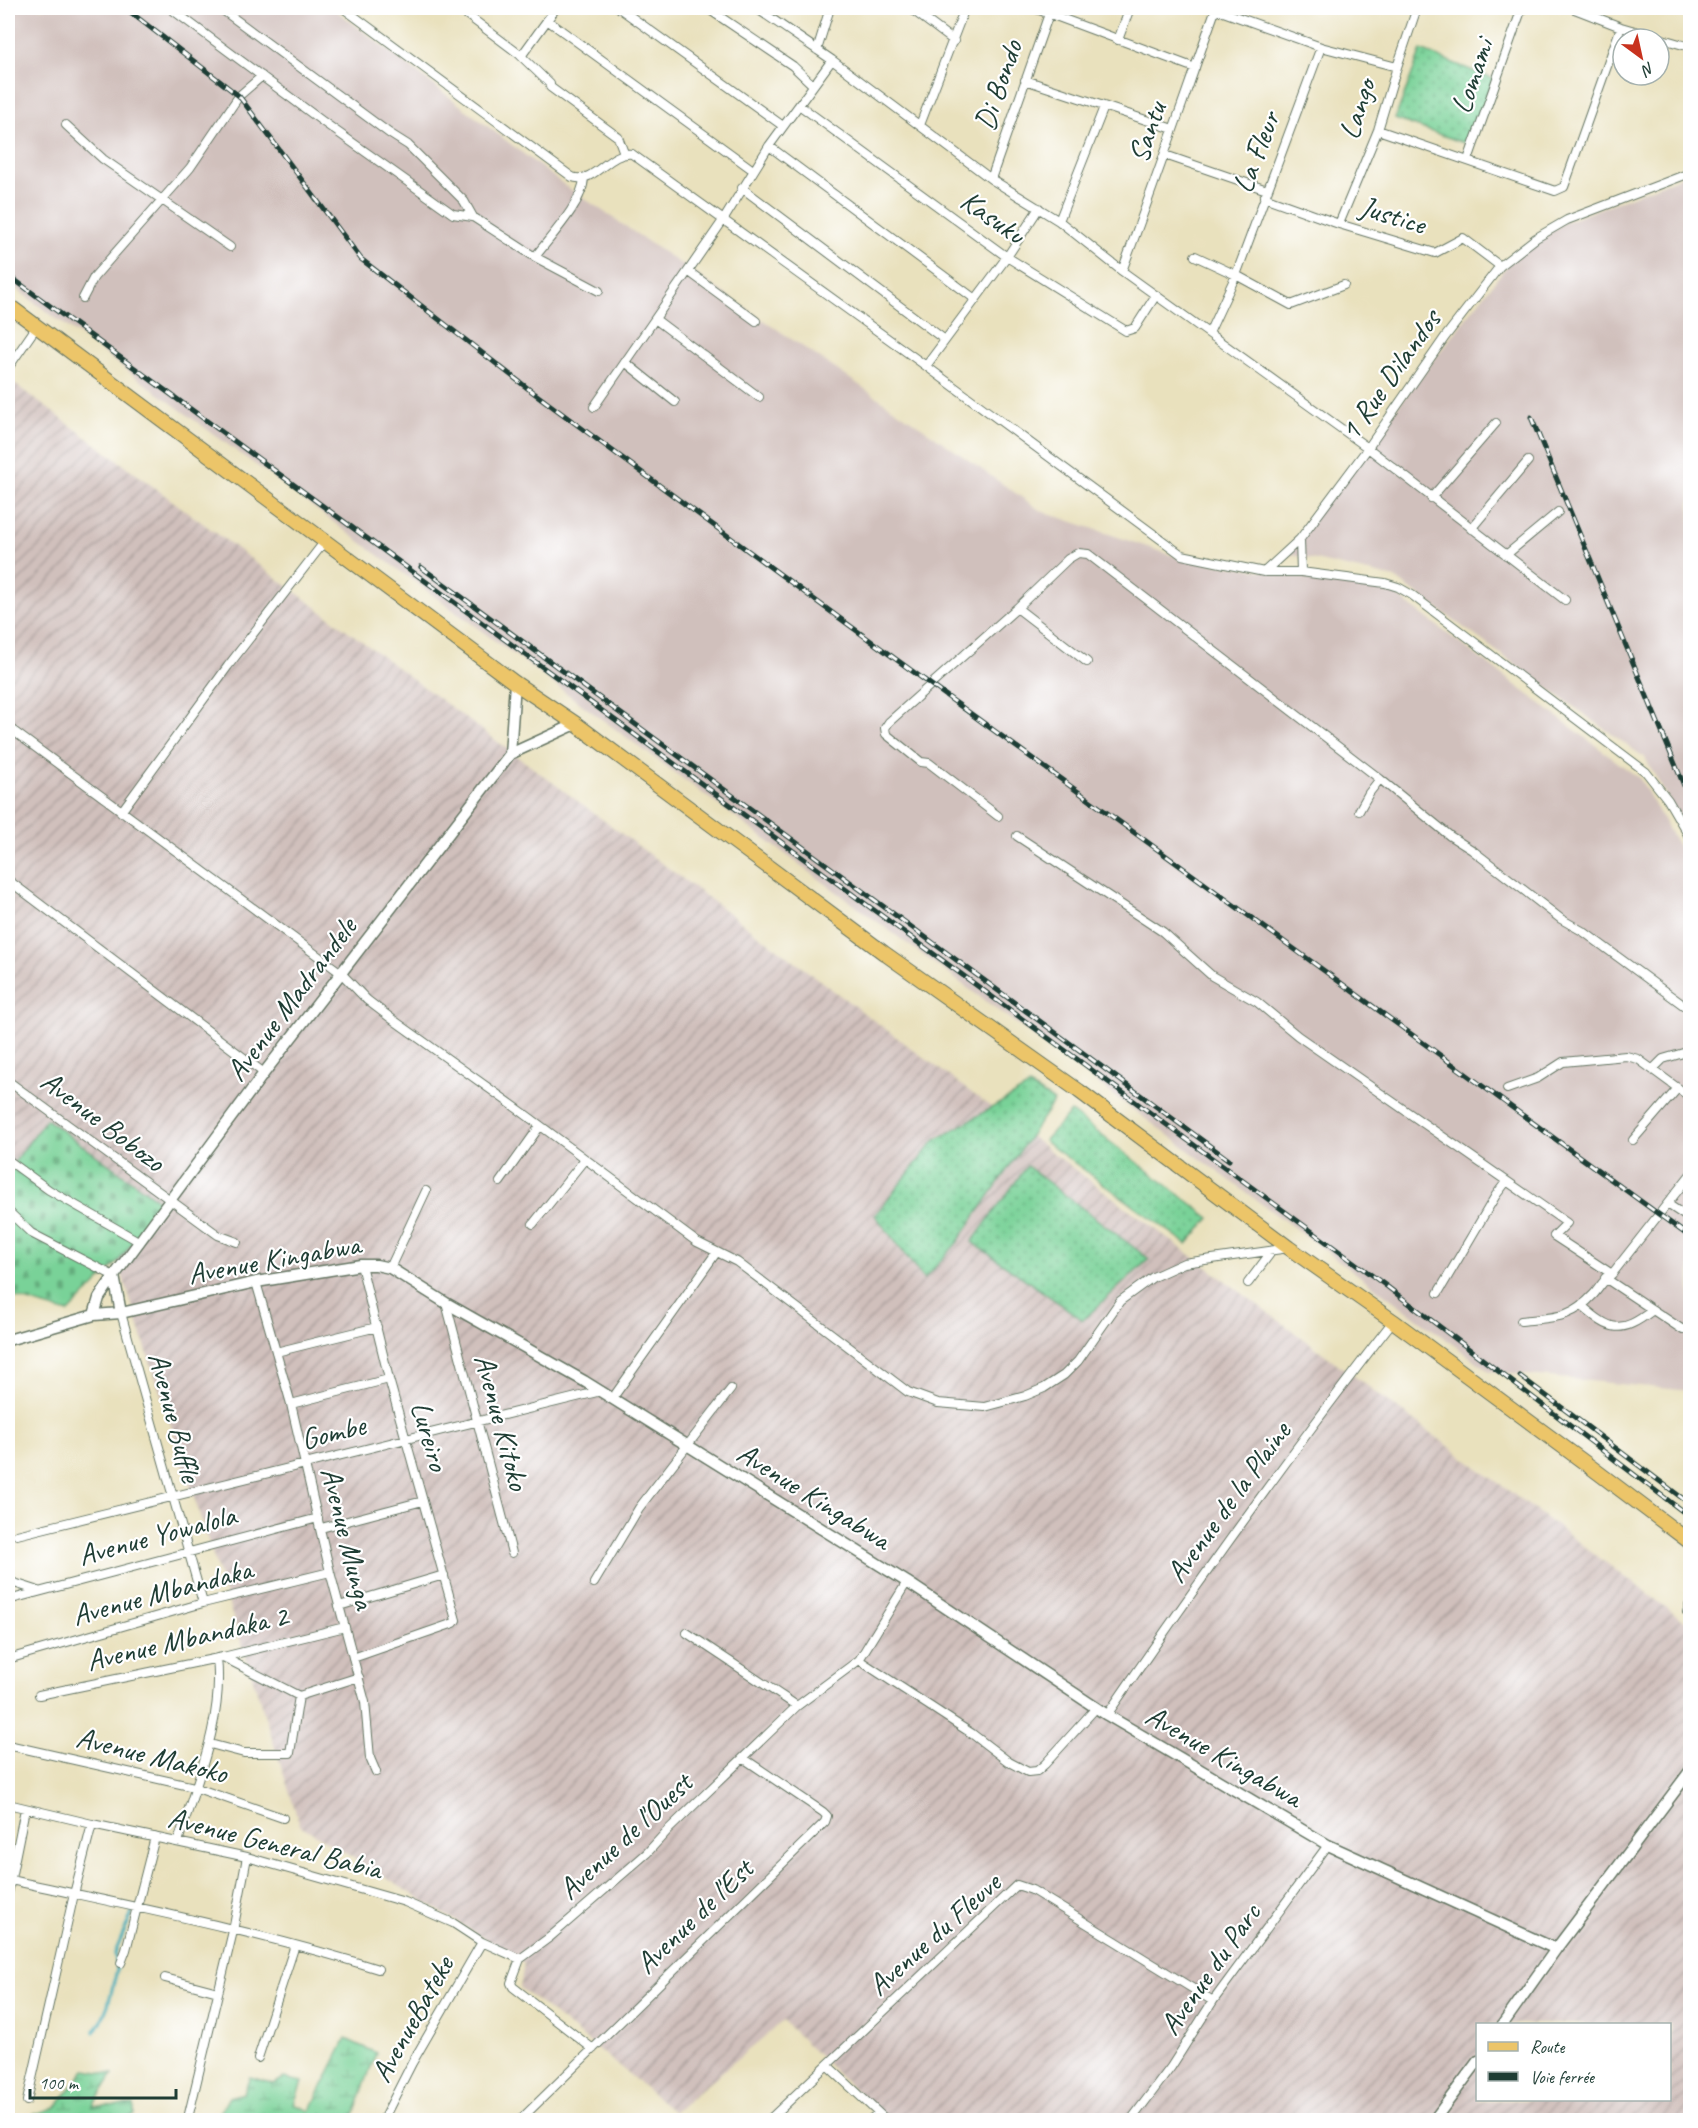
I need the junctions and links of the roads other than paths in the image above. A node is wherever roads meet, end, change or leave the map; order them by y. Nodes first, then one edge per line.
1 (170, 8) edge
2 (220, 8) edge
3 (343, 8) edge
4 (458, 8) edge
5 (556, 8) edge
6 (619, 8) edge
7 (707, 8) edge
8 (756, 8) edge
9 (830, 8) edge
10 (910, 8) edge
11 (965, 8) edge
12 (1034, 8) edge
13 (1130, 8) edge
14 (1215, 8) edge
15 (1417, 8) edge
16 (1522, 8) edge
17 (1572, 8) edge
18 (1050, 10) edge
19 (547, 20) junction
20 (1621, 27) edge
21 (954, 40) junction
22 (1118, 40) junction
23 (1671, 41) edge
24 (1321, 47) junction
25 (1690, 47) edge
26 (817, 50) junction
27 (1611, 55) edge
28 (522, 56) junction
29 (832, 60) junction
30 (1396, 67) junction
31 (1195, 68) junction
32 (262, 76) junction
33 (1025, 80) junction
34 (813, 85) junction
35 (799, 105) junction
36 (1104, 107) junction
37 (66, 125) dead end
38 (920, 125) junction
39 (783, 126) junction
40 (1173, 129) junction
41 (1378, 130) junction
42 (768, 146) junction
43 (624, 153) junction
44 (1165, 155) junction
45 (1468, 160) junction
46 (753, 170) junction
47 (1690, 173) edge
48 (584, 178) junction
49 (991, 179) junction
50 (742, 188) junction
51 (1265, 193) junction
52 (160, 200) junction
53 (1039, 208) junction
54 (473, 217) junction
55 (724, 219) junction
56 (1059, 221) junction
57 (1339, 224) junction
58 (230, 247) dead end
59 (1195, 255) dead end
60 (535, 257) junction
61 (1007, 257) junction
62 (1500, 266) junction
63 (688, 271) junction
64 (1122, 271) junction
65 (1236, 275) junction
66 (1344, 285) dead end
67 (599, 291) dead end
68 (1156, 295) junction
69 (83, 298) dead end
70 (975, 299) junction
71 (8, 305) edge
72 (655, 319) junction
73 (756, 321) dead end
74 (37, 326) junction
75 (1209, 333) junction
76 (945, 340) junction
77 (625, 362) junction
78 (926, 366) junction
79 (8, 368) edge
80 (759, 397) dead end
81 (675, 402) dead end
82 (594, 407) dead end
83 (1496, 423) dead end
84 (1368, 448) junction
85 (1528, 461) dead end
86 (1431, 498) junction
87 (1558, 512) dead end
88 (1471, 529) junction
89 (1300, 539) junction
90 (325, 541) junction
91 (1506, 555) junction
92 (1264, 572) junction
93 (1301, 572) junction
94 (1565, 600) dead end
95 (1017, 608) junction
96 (1087, 662) dead end
97 (515, 683) junction
98 (576, 724) junction
99 (8, 727) edge
100 (510, 754) junction
101 (1380, 778) junction
102 (1359, 811) dead end
103 (122, 812) junction
104 (998, 816) dead end
105 (1017, 836) dead end
106 (1690, 838) edge
107 (8, 880) edge
108 (341, 973) junction
109 (1690, 1010) edge
110 (1690, 1051) edge
111 (1653, 1069) junction
112 (264, 1072) junction
113 (8, 1081) edge
114 (1678, 1088) junction
115 (1507, 1089) dead end
116 (1690, 1097) edge
117 (540, 1126) junction
118 (1634, 1140) dead end
119 (585, 1159) junction
120 (8, 1160) edge
121 (1690, 1175) edge
122 (500, 1182) dead end
123 (1506, 1182) junction
124 (426, 1191) dead end
125 (170, 1201) junction
126 (1669, 1205) junction
127 (8, 1211) edge
128 (1690, 1219) edge
129 (533, 1224) dead end
130 (140, 1242) junction
131 (237, 1242) dead end
132 (1289, 1248) junction
133 (1272, 1251) junction
134 (716, 1253) junction
135 (361, 1265) junction
136 (390, 1268) junction
137 (114, 1276) junction
138 (1609, 1276) junction
139 (255, 1282) junction
140 (1248, 1283) dead end
141 (1438, 1293) dead end
142 (446, 1303) junction
143 (1582, 1306) junction
144 (1653, 1310) junction
145 (121, 1313) junction
146 (94, 1315) junction
147 (1393, 1321) junction
148 (1521, 1321) dead end
149 (376, 1327) junction
150 (1688, 1330) edge
151 (8, 1340) edge
152 (276, 1352) junction
153 (389, 1379) junction
154 (731, 1389) dead end
155 (601, 1391) junction
156 (612, 1399) junction
157 (291, 1404) junction
158 (476, 1422) junction
159 (407, 1439) junction
160 (688, 1445) junction
161 (305, 1464) junction
162 (171, 1496) junction
163 (423, 1501) junction
164 (318, 1518) junction
165 (321, 1528) junction
166 (17, 1535) dead end
167 (1690, 1542) edge
168 (188, 1552) junction
169 (512, 1553) dead end
170 (330, 1572) junction
171 (444, 1575) junction
172 (8, 1581) edge
173 (907, 1582) junction
174 (594, 1583) dead end
175 (37, 1591) junction
176 (8, 1600) edge
177 (203, 1603) junction
178 (1690, 1603) edge
179 (339, 1606) junction
180 (1690, 1615) edge
181 (345, 1627) junction
182 (687, 1633) dead end
183 (220, 1657) junction
184 (353, 1658) junction
185 (8, 1659) edge
186 (859, 1660) junction
187 (358, 1677) junction
188 (39, 1695) dead end
189 (299, 1696) junction
190 (797, 1706) junction
191 (1096, 1708) junction
192 (1107, 1715) junction
193 (210, 1744) junction
194 (8, 1745) edge
195 (743, 1758) junction
196 (1690, 1771) edge
197 (376, 1772) dead end
198 (194, 1787) junction
199 (8, 1804) edge
200 (25, 1809) junction
201 (283, 1818) dead end
202 (92, 1824) junction
203 (155, 1837) junction
204 (178, 1842) junction
205 (1328, 1845) junction
206 (247, 1857) junction
207 (11, 1880) junction
208 (8, 1893) edge
209 (74, 1894) junction
210 (137, 1907) junction
211 (233, 1931) junction
212 (483, 1942) junction
213 (295, 1945) junction
214 (1556, 1949) junction
215 (520, 1959) junction
216 (121, 1963) dead end
217 (378, 1970) dead end
218 (165, 1978) dead end
219 (218, 1992) junction
220 (1214, 2001) junction
221 (1504, 2023) edge
222 (593, 2049) junction
223 (258, 2058) dead end
224 (1476, 2064) edge
225 (827, 2065) junction
226 (27, 2101) dead end
227 (883, 2117) edge
228 (188, 2118) dead end
229 (383, 2121) edge
230 (520, 2121) edge
231 (769, 2121) edge
232 (871, 2121) edge
233 (1131, 2121) edge
234 (1434, 2121) edge

1 - 32 street
2 - 54 street
3 - 48 street
4 - 28 street
5 - 19 street
6 - 39 street
7 - 34 street
8 - 26 street
9 - 26 street
10 - 21 street
11 - 21 street
12 - 18 street
13 - 22 street
14 - 24 street
14 - 31 street, Santu
15 - 30 street, Lango
16 - 45 street, Lomami
17 - 20 street
18 - 22 street
18 - 33 street, Di Bondo
19 - 28 street
19 - 46 street
21 - 38 street
22 - 31 street
23 - 25 street
24 - 30 street
24 - 51 street, La Fleur
26 - 29 street
27 - 45 street
28 - 43 street
29 - 34 street
29 - 38 street
30 - 41 street, Lango
31 - 40 street, Santu
32 - 52 street
32 - 54 street
33 - 36 street
33 - 49 street, Di Bondo
34 - 35 street
35 - 39 street
35 - 61 street, Kasuku
36 - 40 street
36 - 56 street
37 - 52 street
38 - 49 street
39 - 42 street
40 - 44 street, Santu
41 - 45 street
41 - 57 street, Lango
42 - 46 street
42 - 70 street
43 - 48 street
43 - 55 street
44 - 51 street, Justice
44 - 64 street, Santu
46 - 50 street
47 - 62 street, 1 Rue Dilandos
48 - 60 street
49 - 53 street
50 - 55 street
50 - 76 street
51 - 57 street, Justice
51 - 65 street, La Fleur
52 - 58 street
52 - 69 street
53 - 56 street
53 - 61 street
54 - 60 street
55 - 63 street
55 - 78 street
56 - 64 street
57 - 62 street, Justice
59 - 65 street
60 - 67 street
61 - 68 street, Kasuku
61 - 70 street
62 - 84 street, 1 Rue Dilandos
63 - 72 street
63 - 73 street
64 - 68 street
65 - 66 street
65 - 75 street, La Fleur
68 - 75 street
70 - 76 street
71 - 74 main road
72 - 77 street
72 - 80 street
74 - 79 street
74 - 90 main road
75 - 84 street
76 - 78 street
77 - 81 street
77 - 82 street
78 - 92 street
83 - 86 street
84 - 86 street
84 - 89 street, 1 Rue Dilandos
85 - 88 street
86 - 88 street
87 - 91 street
88 - 91 street
89 - 92 street, 1 Rue Dilandos
89 - 93 street
90 - 97 main road
90 - 103 street
91 - 94 street
92 - 93 street
93 - 106 street
95 - 96 street
95 - 101 street
95 - 104 street
97 - 98 main road
97 - 100 street
98 - 100 street
98 - 132 main road
99 - 103 street
100 - 108 street, Avenue Madrandele
101 - 102 street
101 - 109 street
103 - 108 street
105 - 123 street
107 - 112 street
108 - 112 street, Avenue Madrandele
108 - 117 street
110 - 111 street
111 - 114 street
111 - 115 street
112 - 125 street, Avenue Madrandele
113 - 125 street, Avenue Bobozo
114 - 116 street
114 - 118 street
117 - 119 street
117 - 122 street
119 - 129 street
119 - 134 street
120 - 130 street
121 - 126 street
123 - 138 street
123 - 141 street
124 - 136 street
125 - 130 street, Avenue Madrandele
125 - 131 street, Avenue Bobozo
126 - 128 street
126 - 138 street
127 - 137 street
130 - 137 street, Avenue Madrandele
132 - 133 street
132 - 147 main road
133 - 134 street
133 - 140 street
134 - 156 street
135 - 136 street, Avenue Kingabwa
135 - 139 street, Avenue Kingabwa
135 - 149 street, Lureiro
136 - 142 street, Avenue Kingabwa
137 - 145 street
137 - 146 street, Avenue Madrandele
138 - 143 street
138 - 144 street
139 - 145 street, Avenue Kingabwa
139 - 152 street, Avenue Munga
142 - 155 street, Avenue Kingabwa
142 - 158 street, Avenue Kitoko
143 - 144 street
143 - 148 street
144 - 150 street
145 - 146 street, Avenue Kingabwa
145 - 162 street, Avenue Buffle
146 - 151 street, Avenue Kingabwa
147 - 167 main road
147 - 192 street, Avenue de la Plaine
149 - 152 street
149 - 153 street, Lureiro
152 - 157 street, Avenue Munga
153 - 157 street
153 - 159 street, Lureiro
154 - 160 street
155 - 156 street, Avenue Kingabwa
155 - 158 street, Gombe
156 - 160 street, Avenue Kingabwa
157 - 161 street, Avenue Munga
158 - 159 street, Gombe
158 - 169 street, Avenue Kitoko
159 - 161 street, Gombe
159 - 163 street, Lureiro
160 - 173 street, Avenue Kingabwa
160 - 174 street
161 - 162 street, Gombe
161 - 164 street, Avenue Munga
162 - 166 street, Gombe
162 - 168 street, Avenue Buffle
163 - 165 street
163 - 171 street, Lureiro
164 - 165 street, Avenue Munga
164 - 168 street, Avenue Yowalola
165 - 170 street, Avenue Munga
168 - 175 street, Avenue Yowalola
168 - 177 street, Avenue Buffle
170 - 177 street, Avenue Mbandaka
170 - 179 street, Avenue Munga
171 - 179 street
171 - 184 street, Lureiro
172 - 175 street
173 - 186 street, Avenue de l'Ouest
173 - 191 street, Avenue Kingabwa
175 - 176 street, Avenue Yowalola
177 - 185 street, Avenue Mbandaka
178 - 180 street
179 - 181 street, Avenue Munga
181 - 183 street, Avenue Mbandaka 2
181 - 184 street, Avenue Munga
182 - 190 street
183 - 188 street, Avenue Mbandaka 2
183 - 189 street
183 - 193 street
184 - 187 street, Avenue Munga
186 - 190 street, Avenue de l'Ouest
186 - 191 street
187 - 189 street
187 - 197 street, Avenue Munga
189 - 193 street
190 - 195 street, Avenue de l'Ouest
191 - 192 street, Avenue Kingabwa
192 - 205 street, Avenue Kingabwa
193 - 198 street
194 - 198 street, Avenue Makoko
195 - 215 street, Avenue de l'Ouest
195 - 222 street, Avenue de l'Est
196 - 214 street
198 - 201 street, Avenue Makoko
198 - 204 street
199 - 200 street, Avenue General Babia
200 - 202 street, Avenue General Babia
200 - 207 street
202 - 203 street, Avenue General Babia
202 - 209 street
203 - 204 street, Avenue General Babia
203 - 210 street
204 - 206 street, Avenue General Babia
205 - 214 street, Avenue Kingabwa
205 - 220 street, Avenue du Parc
206 - 211 street
206 - 212 street, Avenue General Babia
207 - 208 street
207 - 209 street
209 - 210 street
209 - 226 street
210 - 211 street
210 - 216 street
211 - 213 street
211 - 219 street
212 - 215 street, Avenue General Babia
212 - 229 street, AvenueBateke
213 - 217 street
213 - 223 street
214 - 221 street
215 - 222 street
218 - 219 street
219 - 228 street
220 - 225 street, Avenue du Fleuve
220 - 233 street, Avenue du Parc
222 - 230 street, Avenue de l'Est
224 - 234 street
225 - 227 street
225 - 231 street, Avenue du Fleuve
227 - 232 street

